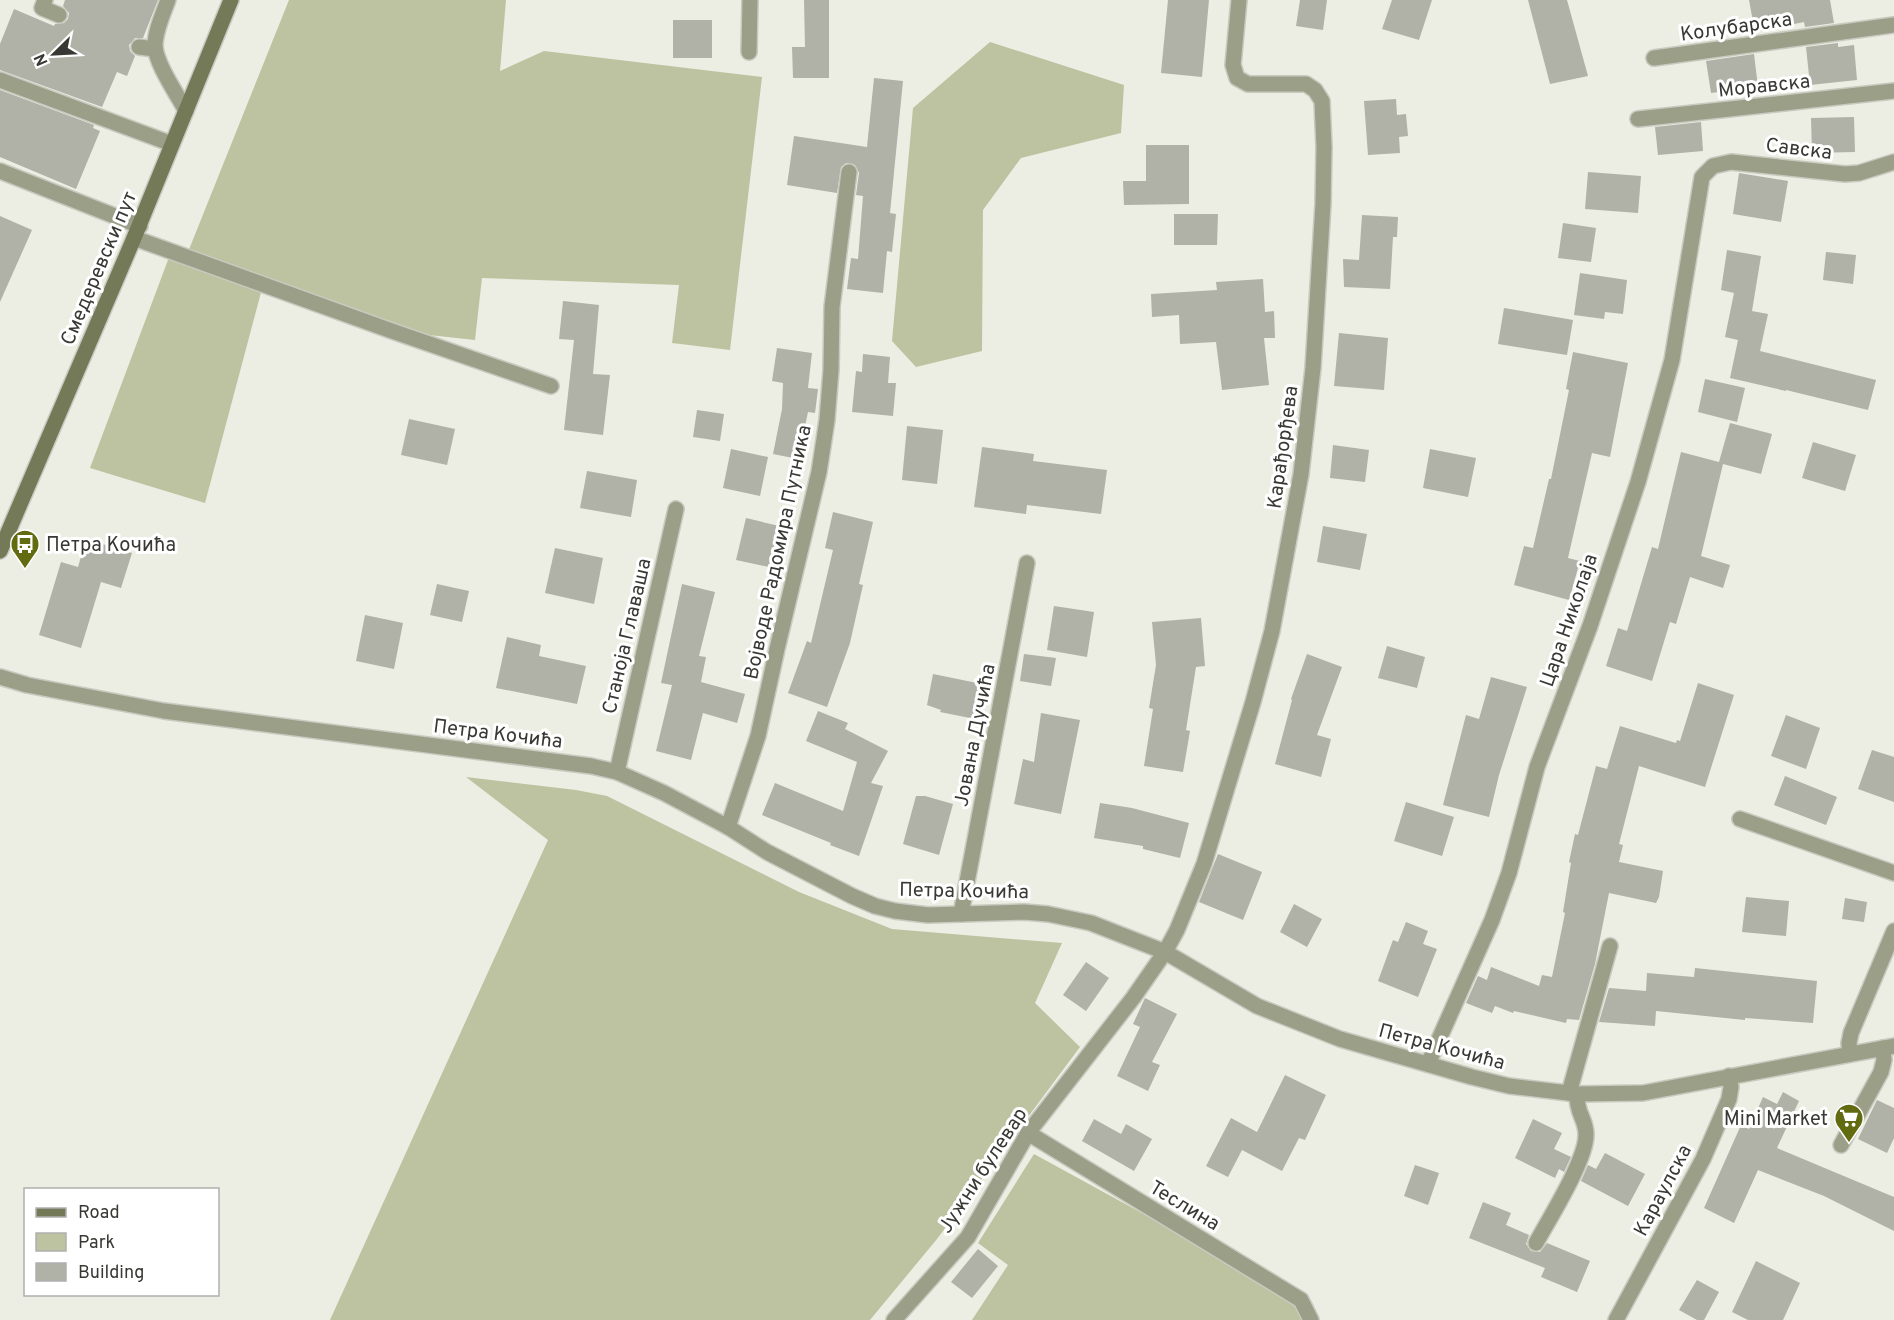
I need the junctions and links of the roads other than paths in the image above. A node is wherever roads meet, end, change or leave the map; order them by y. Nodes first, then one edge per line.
1 (45, 0) edge
2 (168, 0) edge
3 (231, 0) edge
4 (750, 0) edge
5 (1239, 0) edge
6 (59, 15) dead end
7 (1894, 25) edge
8 (139, 47) dead end
9 (155, 49) junction
10 (749, 52) dead end
11 (1654, 58) dead end
12 (0, 80) edge
13 (1894, 91) edge
14 (186, 111) junction
15 (1638, 119) dead end
16 (172, 144) junction
17 (1894, 162) edge
18 (0, 171) edge
19 (849, 172) dead end
20 (1702, 177) joint
21 (137, 232) junction
22 (551, 386) dead end
23 (676, 509) dead end
24 (0, 551) edge
25 (1027, 563) dead end
26 (0, 677) edge
27 (617, 772) junction
28 (1740, 819) dead end
29 (728, 827) junction
30 (1894, 873) edge
31 (961, 914) junction
32 (1894, 932) edge
33 (1610, 946) dead end
34 (1165, 952) junction
35 (1888, 1047) edge
36 (1850, 1053) junction
37 (1428, 1064) junction
38 (1729, 1076) junction
39 (1573, 1094) junction
40 (1028, 1134) junction
41 (1841, 1145) dead end
42 (1536, 1243) dead end
43 (894, 1320) edge
44 (1311, 1320) edge
45 (1616, 1320) edge

1 - 6 street
2 - 9 street
3 - 14 main road, Смедеревски пут
4 - 10 street
5 - 34 street, Карађорђева
7 - 11 street, Колубарска
8 - 9 street
9 - 14 street
12 - 16 street
13 - 15 street, Моравска
14 - 16 main road, Смедеревски пут
16 - 21 main road, Смедеревски пут
17 - 20 street, Савска
18 - 21 street
19 - 29 street, Војводе Радомира Путника
20 - 37 street, Цара Николаја
21 - 22 street
21 - 24 main road, Смедеревски пут
23 - 27 street, Станоја Главаша
25 - 31 street, Јована Дучића
26 - 27 street, Петра Кочића
27 - 29 street, Петра Кочића
28 - 30 street
29 - 31 street, Петра Кочића
31 - 34 street, Петра Кочића
32 - 36 street
33 - 39 street
34 - 37 street, Петра Кочића
34 - 40 street, Јужни булевар
35 - 36 street, Петра Кочића
35 - 41 street
36 - 38 street, Петра Кочића
37 - 39 street, Петра Кочића
38 - 39 street, Петра Кочића
38 - 45 street, Караулска
39 - 42 street
40 - 43 street, Јужни булевар
40 - 44 street, Теслина

